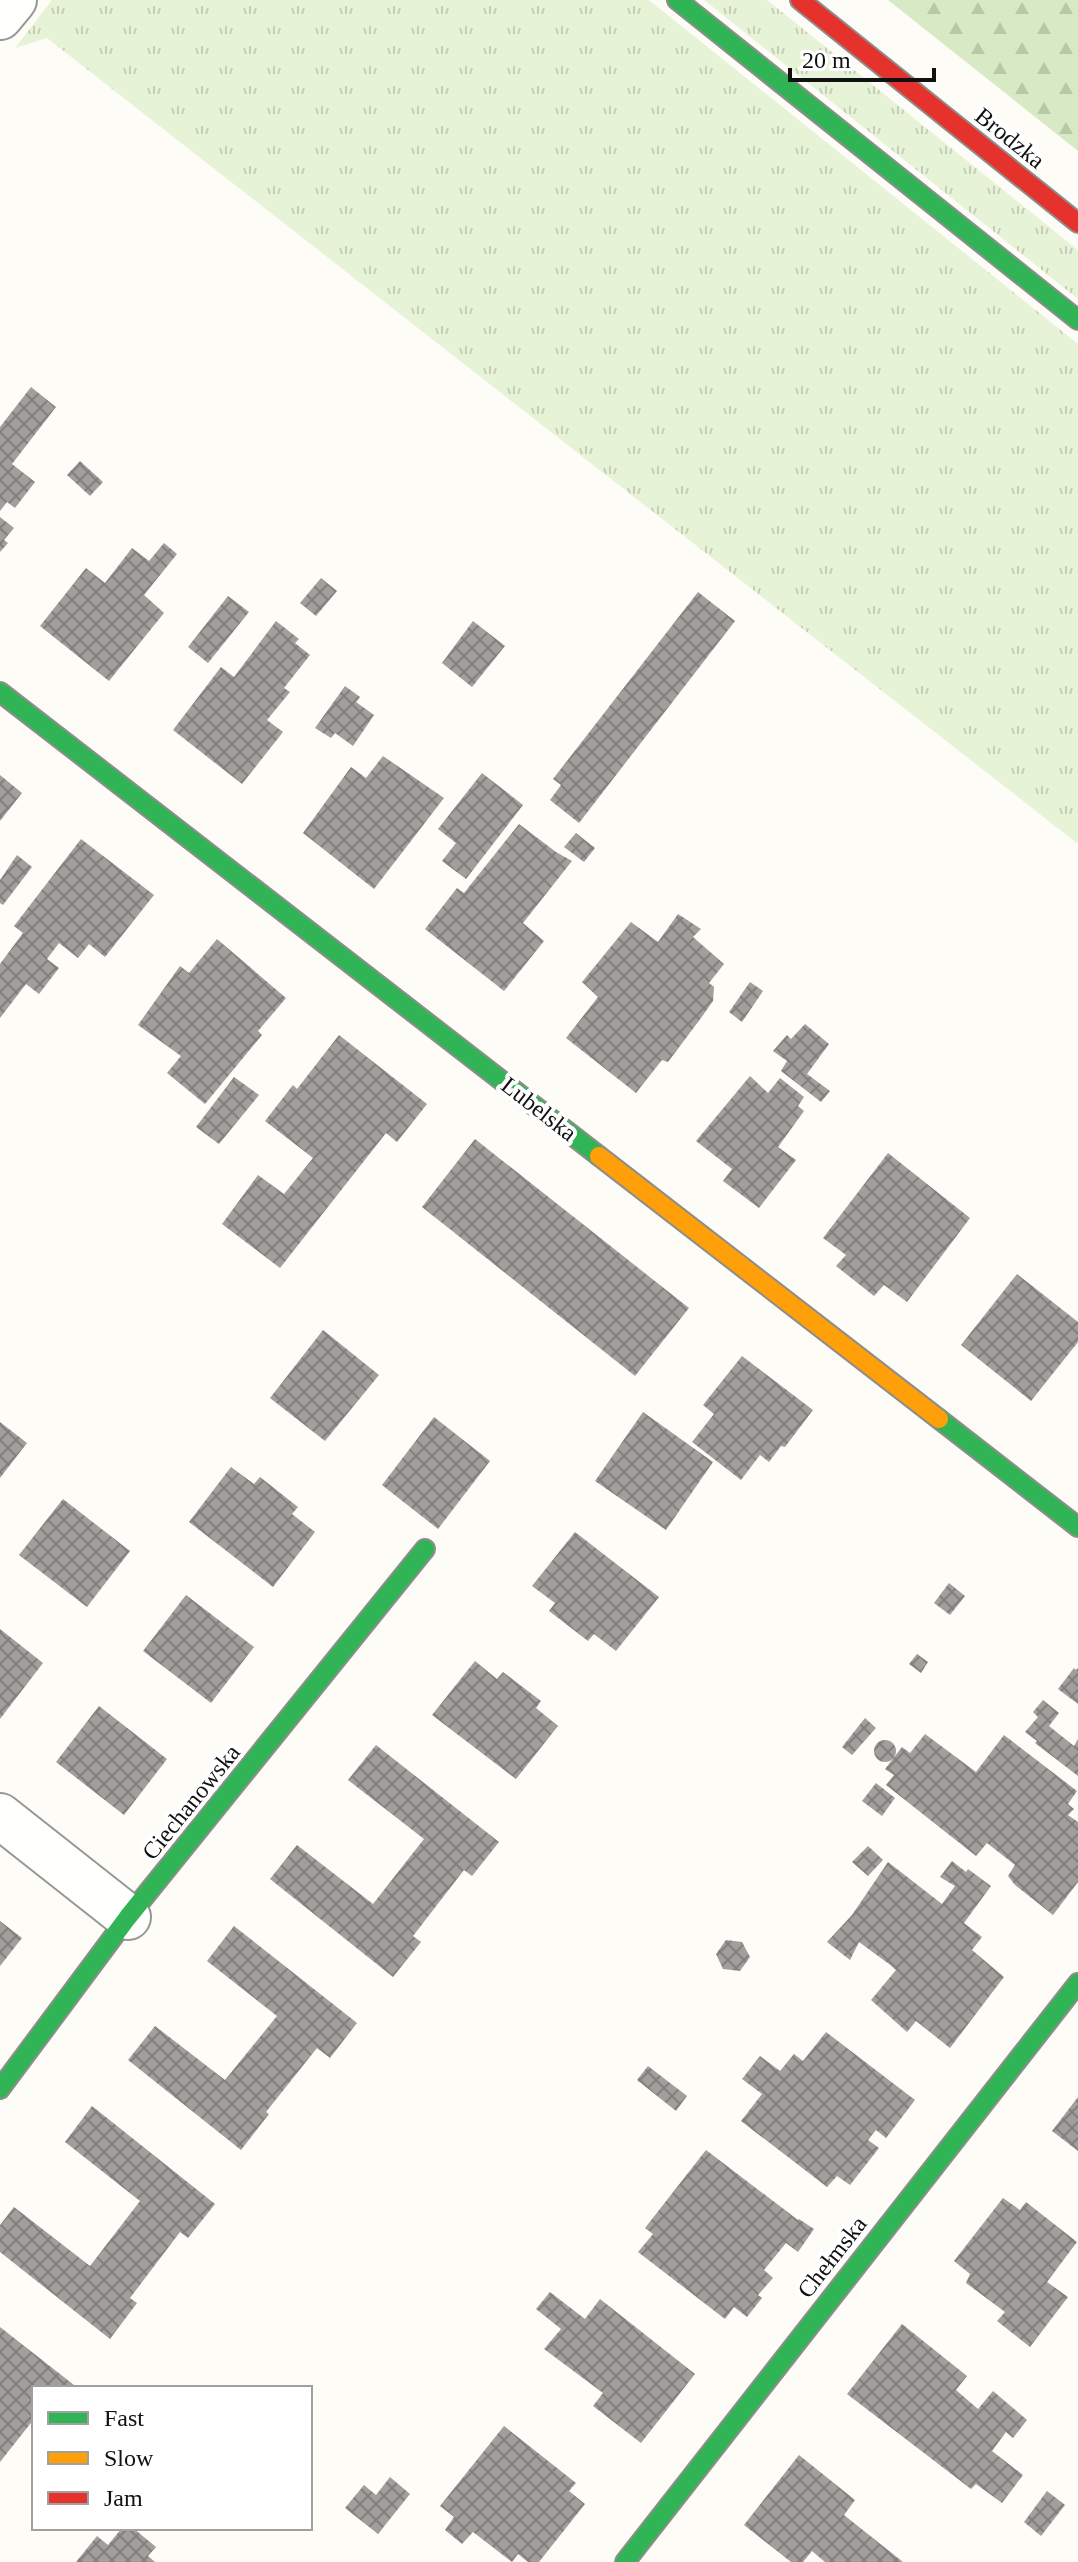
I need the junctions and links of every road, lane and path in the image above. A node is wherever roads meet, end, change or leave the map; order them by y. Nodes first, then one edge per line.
1 (14, 0) edge
2 (677, 0) edge
3 (800, 0) edge
4 (0, 17) edge
5 (1078, 223) edge
6 (1078, 320) edge
7 (0, 692) edge
8 (1078, 1527) edge
9 (425, 1549) dead end
10 (0, 1816) edge
11 (128, 1917) junction
12 (1078, 1983) edge
13 (0, 2089) edge
14 (625, 2562) edge

1 - 4 street
2 - 6 street
3 - 5 street, Brodzka
7 - 8 street, Lubelska
9 - 11 street, Ciechanowska
10 - 11 street
11 - 13 street, Ciechanowska
12 - 14 street, Chełmska

